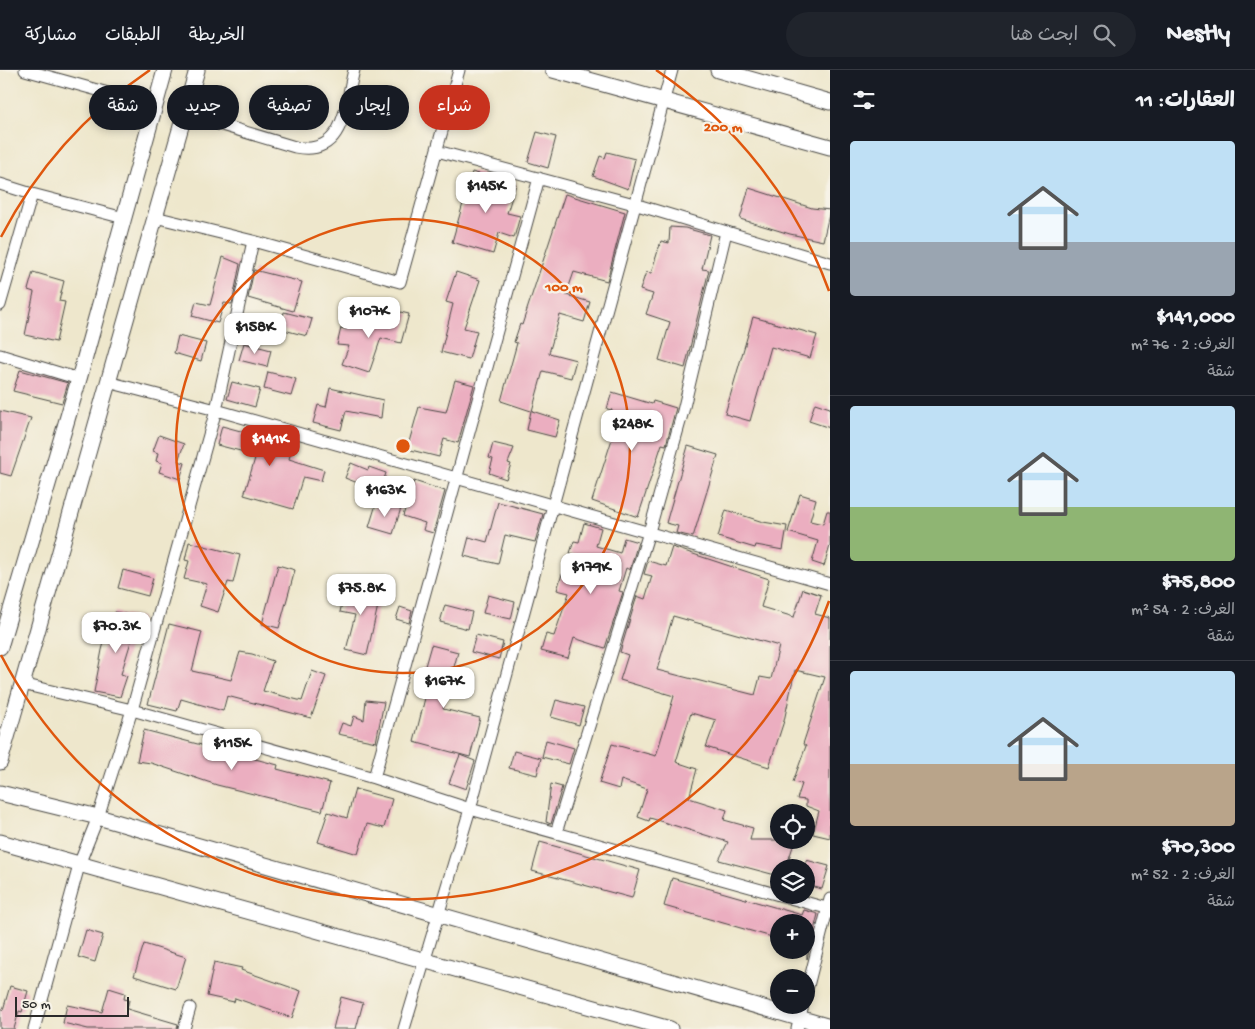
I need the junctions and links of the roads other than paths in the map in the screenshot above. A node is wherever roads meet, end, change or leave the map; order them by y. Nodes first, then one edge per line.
1 (25, 70) edge
2 (165, 70) edge
3 (197, 70) edge
4 (354, 70) edge
5 (459, 70) edge
6 (553, 70) edge
7 (672, 70) edge
8 (718, 70) edge
9 (193, 85) edge
10 (89, 88) edge
11 (157, 96) edge
12 (663, 101) junction
13 (830, 102) edge
14 (148, 130) edge
15 (179, 130) edge
16 (238, 130) edge
17 (830, 147) edge
18 (436, 151) junction
19 (538, 178) junction
20 (0, 184) edge
21 (32, 194) junction
22 (634, 204) junction
23 (155, 217) junction
24 (124, 218) junction
25 (726, 232) junction
26 (253, 241) junction
27 (830, 263) edge
28 (0, 305) edge
29 (0, 355) edge
30 (79, 379) junction
31 (108, 382) junction
32 (216, 410) junction
33 (456, 479) junction
34 (554, 506) junction
35 (649, 532) junction
36 (830, 584) edge
37 (0, 647) edge
38 (22, 684) junction
39 (132, 710) junction
40 (0, 762) edge
41 (374, 778) junction
42 (0, 793) edge
43 (470, 809) junction
44 (98, 817) junction
45 (556, 833) junction
46 (0, 842) edge
47 (80, 862) junction
48 (770, 892) edge
49 (815, 902) edge
50 (829, 905) edge
51 (439, 916) junction
52 (425, 962) junction
53 (812, 969) edge
54 (190, 1008) dead end
55 (800, 1018) edge
56 (830, 1027) edge
57 (34, 1029) edge
58 (184, 1029) edge
59 (404, 1029) edge
60 (670, 1029) edge

1 - 10 street
2 - 11 street
3 - 9 street
4 - 16 street
5 - 18 street
6 - 12 street
7 - 12 street
8 - 13 street
12 - 17 street
12 - 22 street
14 - 24 street
15 - 23 street
18 - 19 street
18 - 26 street
19 - 22 street
19 - 33 street
20 - 21 street
21 - 24 street
21 - 28 street
22 - 25 street
22 - 34 street
23 - 26 street
23 - 31 street
24 - 30 street
25 - 27 street
25 - 35 street
26 - 32 street
29 - 30 street
30 - 37 street
31 - 32 street
31 - 38 street
32 - 33 street
32 - 39 street
33 - 34 street
33 - 41 street
34 - 35 street
34 - 43 street
35 - 36 street
35 - 45 street
38 - 39 street
38 - 40 street
39 - 41 street
39 - 44 street
41 - 43 street
42 - 44 street
43 - 45 street
43 - 51 street
44 - 47 street
44 - 51 street
45 - 48 street
46 - 47 street
47 - 52 street
47 - 57 street
49 - 50 street
50 - 53 street
51 - 52 street
51 - 55 street
52 - 59 street
52 - 60 street
54 - 58 street
55 - 56 street

